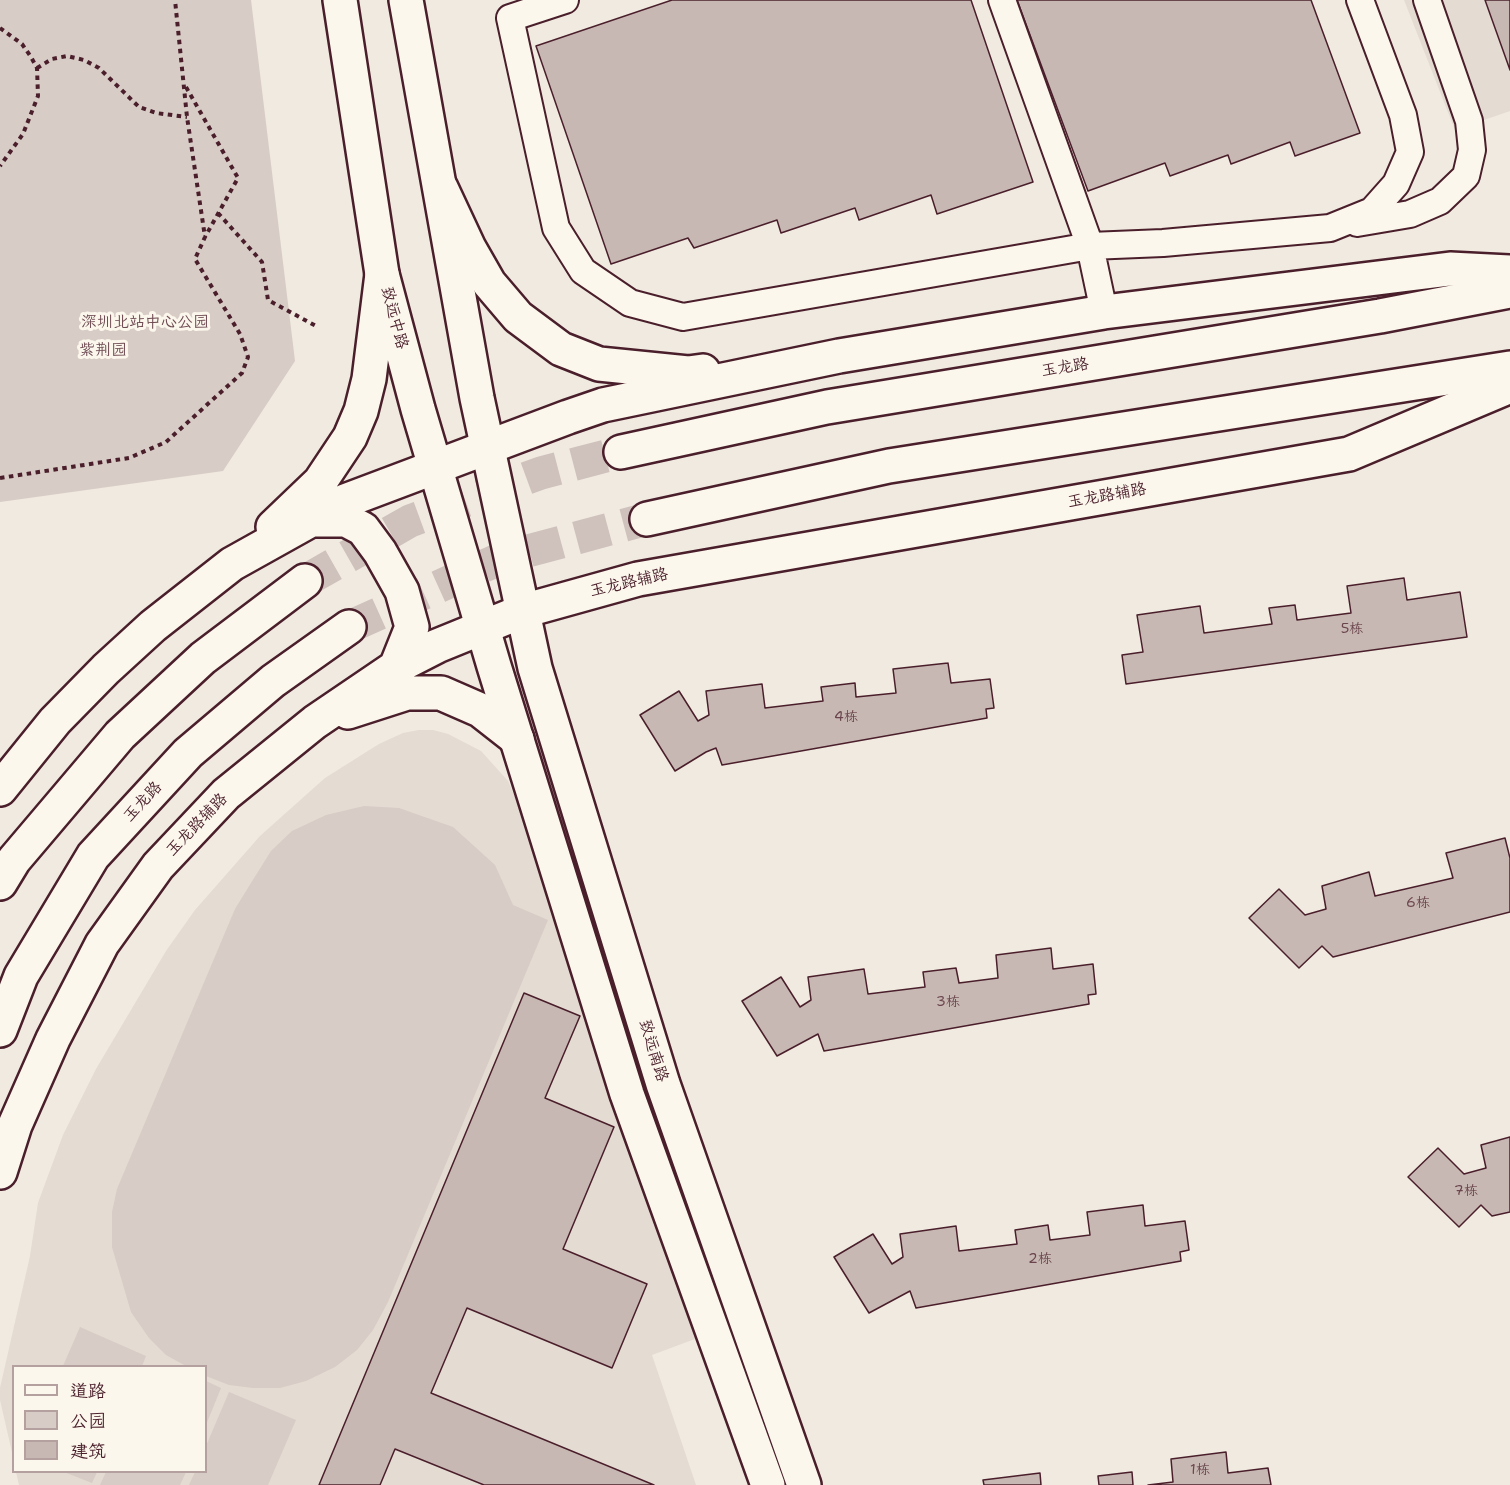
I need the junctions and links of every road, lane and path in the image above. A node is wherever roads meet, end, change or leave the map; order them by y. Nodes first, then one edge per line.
1 (175, 0) edge
2 (340, 0) edge
3 (406, 0) edge
4 (565, 0) edge
5 (1002, 0) edge
6 (1360, 0) edge
7 (1427, 0) edge
8 (0, 28) edge
9 (38, 68) junction
10 (183, 83) junction
11 (187, 117) junction
12 (0, 166) edge
13 (441, 188) junction
14 (218, 213) junction
15 (1330, 228) junction
16 (205, 237) junction
17 (1090, 246) junction
18 (1510, 273) edge
19 (382, 274) junction
20 (1510, 291) edge
21 (1104, 312) junction
22 (316, 326) dead end
23 (839, 356) junction
24 (1510, 368) edge
25 (1510, 386) edge
26 (487, 447) junction
27 (621, 452) tunnel mouth
28 (434, 466) junction
29 (0, 478) edge
30 (647, 519) tunnel mouth
31 (311, 520) junction
32 (232, 564) junction
33 (304, 581) tunnel mouth
34 (523, 611) junction
35 (349, 627) tunnel mouth
36 (483, 627) junction
37 (396, 666) junction
38 (315, 722) junction
39 (517, 739) junction
40 (0, 789) edge
41 (0, 883) edge
42 (0, 1030) edge
43 (0, 1172) edge
44 (768, 1485) edge
45 (804, 1485) edge

1 - 10 path
2 - 19 main road, 致远中路
3 - 13 main road
4 - 17 street
5 - 17 street
6 - 15 street
7 - 15 street
8 - 9 path
9 - 11 path
9 - 12 path
10 - 11 path
10 - 14 path
11 - 16 path
13 - 23 main road
13 - 26 main road
14 - 16 path
14 - 22 path
15 - 17 street
16 - 29 path
17 - 21 street
18 - 21 main road
19 - 28 main road, 致远中路
19 - 32 main road
20 - 27 main road, 玉龙路
21 - 23 main road
23 - 26 main road
24 - 30 main road
25 - 34 main road, 玉龙路辅路
26 - 28 main road
26 - 34 main road
28 - 31 main road
28 - 36 main road, 致远中路
31 - 32 main road
31 - 37 main road
32 - 40 main road
33 - 41 main road
34 - 36 main road, 玉龙路辅路
34 - 45 main road, 致远南路
35 - 42 main road, 玉龙路
36 - 37 main road, 玉龙路辅路
36 - 39 main road
37 - 38 main road, 玉龙路辅路
38 - 39 main road
38 - 43 main road, 玉龙路辅路
39 - 44 main road

